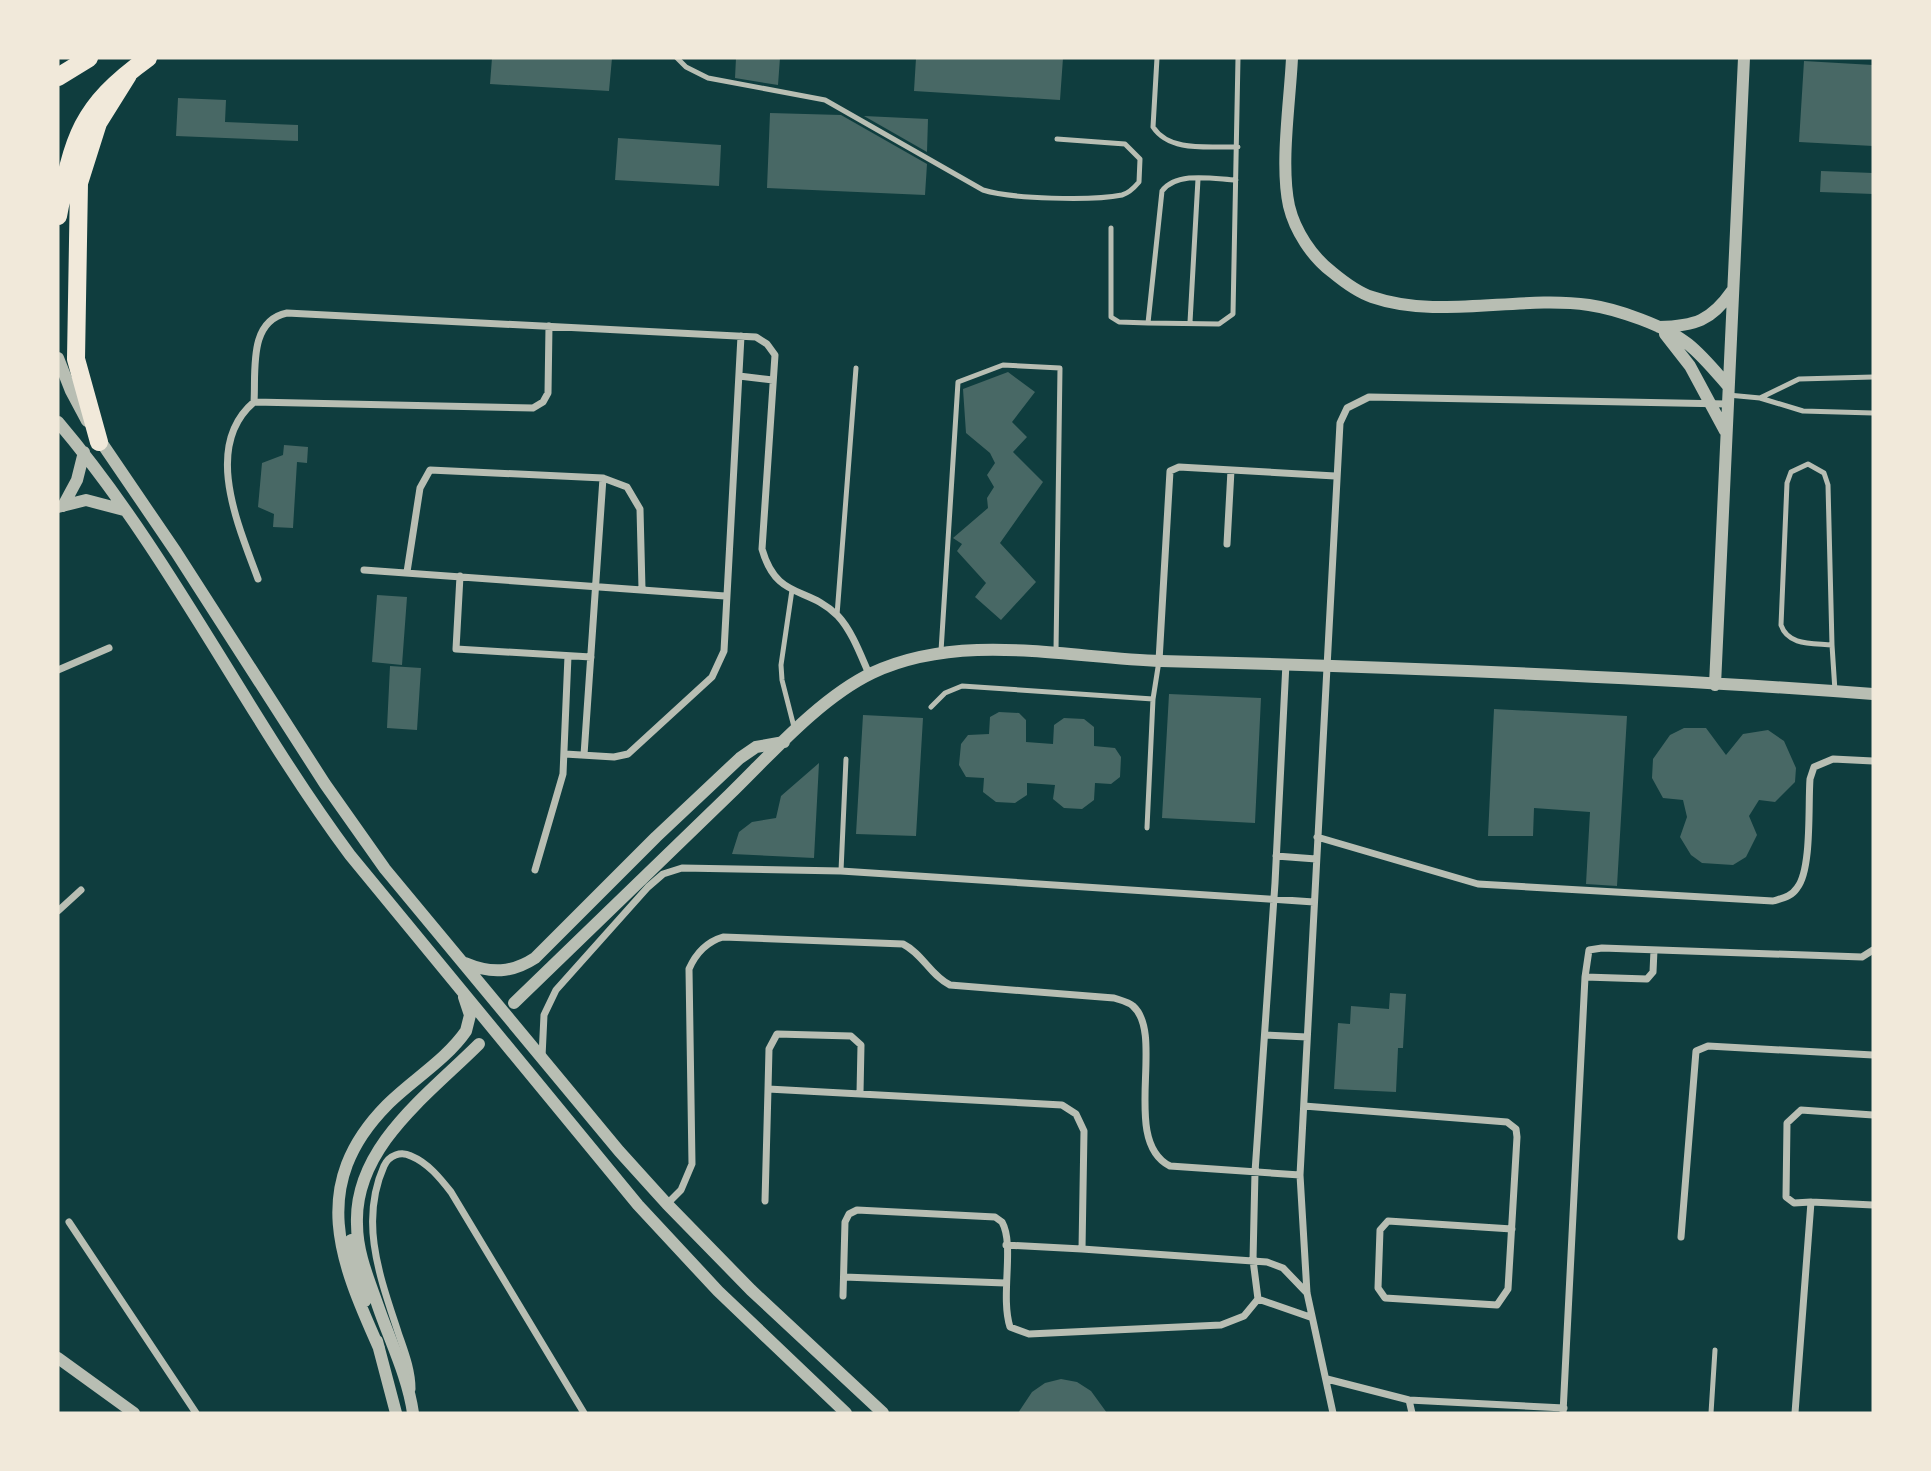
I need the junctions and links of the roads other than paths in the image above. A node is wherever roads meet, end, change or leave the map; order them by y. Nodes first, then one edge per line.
1 (89, 58) edge
2 (148, 58) edge
3 (677, 58) edge
4 (1157, 58) edge
5 (1238, 58) edge
6 (1292, 58) edge
7 (1744, 58) edge
8 (128, 75) junction
9 (58, 77) edge
10 (1057, 139) dead end
11 (1238, 147) junction
12 (1198, 179) junction
13 (1236, 180) junction
14 (58, 216) edge
15 (1111, 228) dead end
16 (1732, 291) junction
17 (1191, 322) junction
18 (1148, 323) junction
19 (549, 326) junction
20 (1658, 329) junction
21 (741, 336) junction
22 (58, 358) edge
23 (856, 369) dead end
24 (739, 376) junction
25 (1873, 377) edge
26 (773, 380) junction
27 (1728, 395) junction
28 (1760, 398) junction
29 (254, 402) junction
30 (1709, 402) junction
31 (1873, 413) edge
32 (58, 422) edge
33 (1726, 433) junction
34 (99, 442) junction
35 (84, 452) junction
36 (1231, 470) junction
37 (1335, 476) junction
38 (603, 478) junction
39 (60, 506) edge
40 (124, 510) junction
41 (1227, 544) dead end
42 (364, 570) dead end
43 (407, 572) junction
44 (460, 576) junction
45 (258, 579) dead end
46 (596, 586) junction
47 (642, 589) junction
48 (792, 590) junction
49 (725, 596) junction
50 (837, 615) junction
51 (1832, 645) junction
52 (109, 648) dead end
53 (941, 653) junction
54 (1056, 655) junction
55 (568, 656) junction
56 (591, 657) junction
57 (1159, 661) junction
58 (1286, 662) junction
59 (1327, 664) junction
60 (58, 670) edge
61 (869, 674) junction
62 (1715, 685) junction
63 (1835, 691) junction
64 (1873, 694) edge
65 (1153, 699) junction
66 (932, 707) dead end
67 (795, 731) junction
68 (784, 742) junction
69 (565, 754) junction
70 (584, 755) junction
71 (846, 759) dead end
72 (1873, 761) edge
73 (1147, 828) dead end
74 (1317, 837) junction
75 (1276, 856) junction
76 (1316, 859) junction
77 (535, 870) dead end
78 (841, 871) junction
79 (81, 890) dead end
80 (1274, 899) junction
81 (1314, 902) junction
82 (58, 911) edge
83 (1654, 950) junction
84 (1873, 950) edge
85 (464, 963) junction
86 (1585, 977) junction
87 (458, 984) junction
88 (514, 1003) dead end
89 (1265, 1035) junction
90 (1307, 1038) junction
91 (479, 1044) dead end
92 (1873, 1055) edge
93 (542, 1057) junction
94 (768, 1088) junction
95 (860, 1093) junction
96 (1304, 1107) junction
97 (1873, 1115) edge
98 (1255, 1172) junction
99 (1300, 1175) junction
100 (765, 1201) dead end
101 (1811, 1202) junction
102 (667, 1203) junction
103 (1873, 1205) edge
104 (357, 1209) junction
105 (69, 1222) dead end
106 (1511, 1229) junction
107 (1681, 1237) dead end
108 (1006, 1245) junction
109 (1082, 1249) junction
110 (1253, 1260) junction
111 (844, 1277) junction
112 (1005, 1283) junction
113 (1307, 1293) junction
114 (843, 1296) dead end
115 (1258, 1299) junction
116 (1310, 1317) junction
117 (379, 1348) junction
118 (1715, 1350) dead end
119 (58, 1357) edge
120 (1327, 1379) junction
121 (1409, 1400) junction
122 (412, 1408) edge
123 (1564, 1411) edge
124 (134, 1413) edge
125 (197, 1413) edge
126 (396, 1413) edge
127 (583, 1413) edge
128 (846, 1413) edge
129 (883, 1413) edge
130 (1333, 1413) edge
131 (1412, 1413) edge
132 (1711, 1413) edge
133 (1794, 1413) edge

1 - 9 highway
2 - 8 highway
3 - 10 lane
4 - 11 lane
5 - 11 lane
6 - 20 street
7 - 16 street
8 - 14 highway
8 - 34 highway
11 - 13 lane
12 - 13 lane
12 - 17 lane
12 - 18 lane
13 - 17 lane
15 - 18 lane
16 - 20 street
16 - 27 street
17 - 18 lane
19 - 21 street
19 - 29 street
19 - 29 street
20 - 27 street
20 - 30 street
21 - 24 street
21 - 26 street
22 - 34 street
23 - 50 lane
24 - 26 street
24 - 49 street
25 - 28 lane
26 - 48 street
27 - 28 lane
27 - 30 street
27 - 33 street
28 - 31 lane
29 - 45 street
30 - 33 street
30 - 37 street
32 - 35 street
33 - 62 street
34 - 85 street
35 - 39 street
35 - 40 street
36 - 37 street
36 - 41 street
36 - 57 street
37 - 59 street
38 - 43 street
38 - 46 street
38 - 47 street
39 - 40 street
40 - 87 street
42 - 43 street
43 - 44 street
44 - 46 street
44 - 55 street
46 - 47 street
46 - 56 street
47 - 49 street
48 - 50 street
48 - 67 lane
49 - 70 street
50 - 61 street
51 - 51 lane
51 - 63 lane
52 - 60 street
53 - 54 street
53 - 54 lane
53 - 61 street
54 - 57 street
55 - 56 street
55 - 69 street
56 - 70 street
57 - 58 street
57 - 65 lane
58 - 59 street
58 - 75 street
59 - 62 street
59 - 74 street
61 - 67 street
62 - 63 street
63 - 64 street
65 - 66 lane
65 - 73 lane
67 - 68 street
68 - 85 street
68 - 88 street
69 - 70 street
69 - 77 street
71 - 78 lane
72 - 74 street
74 - 76 street
75 - 76 street
75 - 80 street
76 - 81 street
78 - 80 street
78 - 93 street
79 - 82 street
80 - 81 street
80 - 89 street
81 - 90 street
83 - 84 street
83 - 86 street
83 - 86 street
85 - 93 street
86 - 123 street
87 - 117 street
87 - 128 street
89 - 90 street
89 - 98 street
90 - 96 street
91 - 104 street
92 - 107 street
93 - 102 street
94 - 95 street
94 - 95 street
94 - 100 street
95 - 109 street
96 - 99 street
96 - 106 street
97 - 101 street
98 - 99 street
98 - 102 street
98 - 110 street
99 - 113 street
101 - 103 street
101 - 133 street
102 - 129 street
104 - 117 street
104 - 122 street
105 - 125 street
106 - 106 street
108 - 109 street
108 - 111 street
108 - 112 street
109 - 110 street
110 - 113 street
110 - 115 street
111 - 112 street
111 - 114 street
112 - 115 street
113 - 116 street
115 - 116 street
116 - 120 street
117 - 126 street
118 - 132 lane
119 - 124 street
120 - 121 street
120 - 130 street
121 - 123 street
121 - 131 street
122 - 127 street

